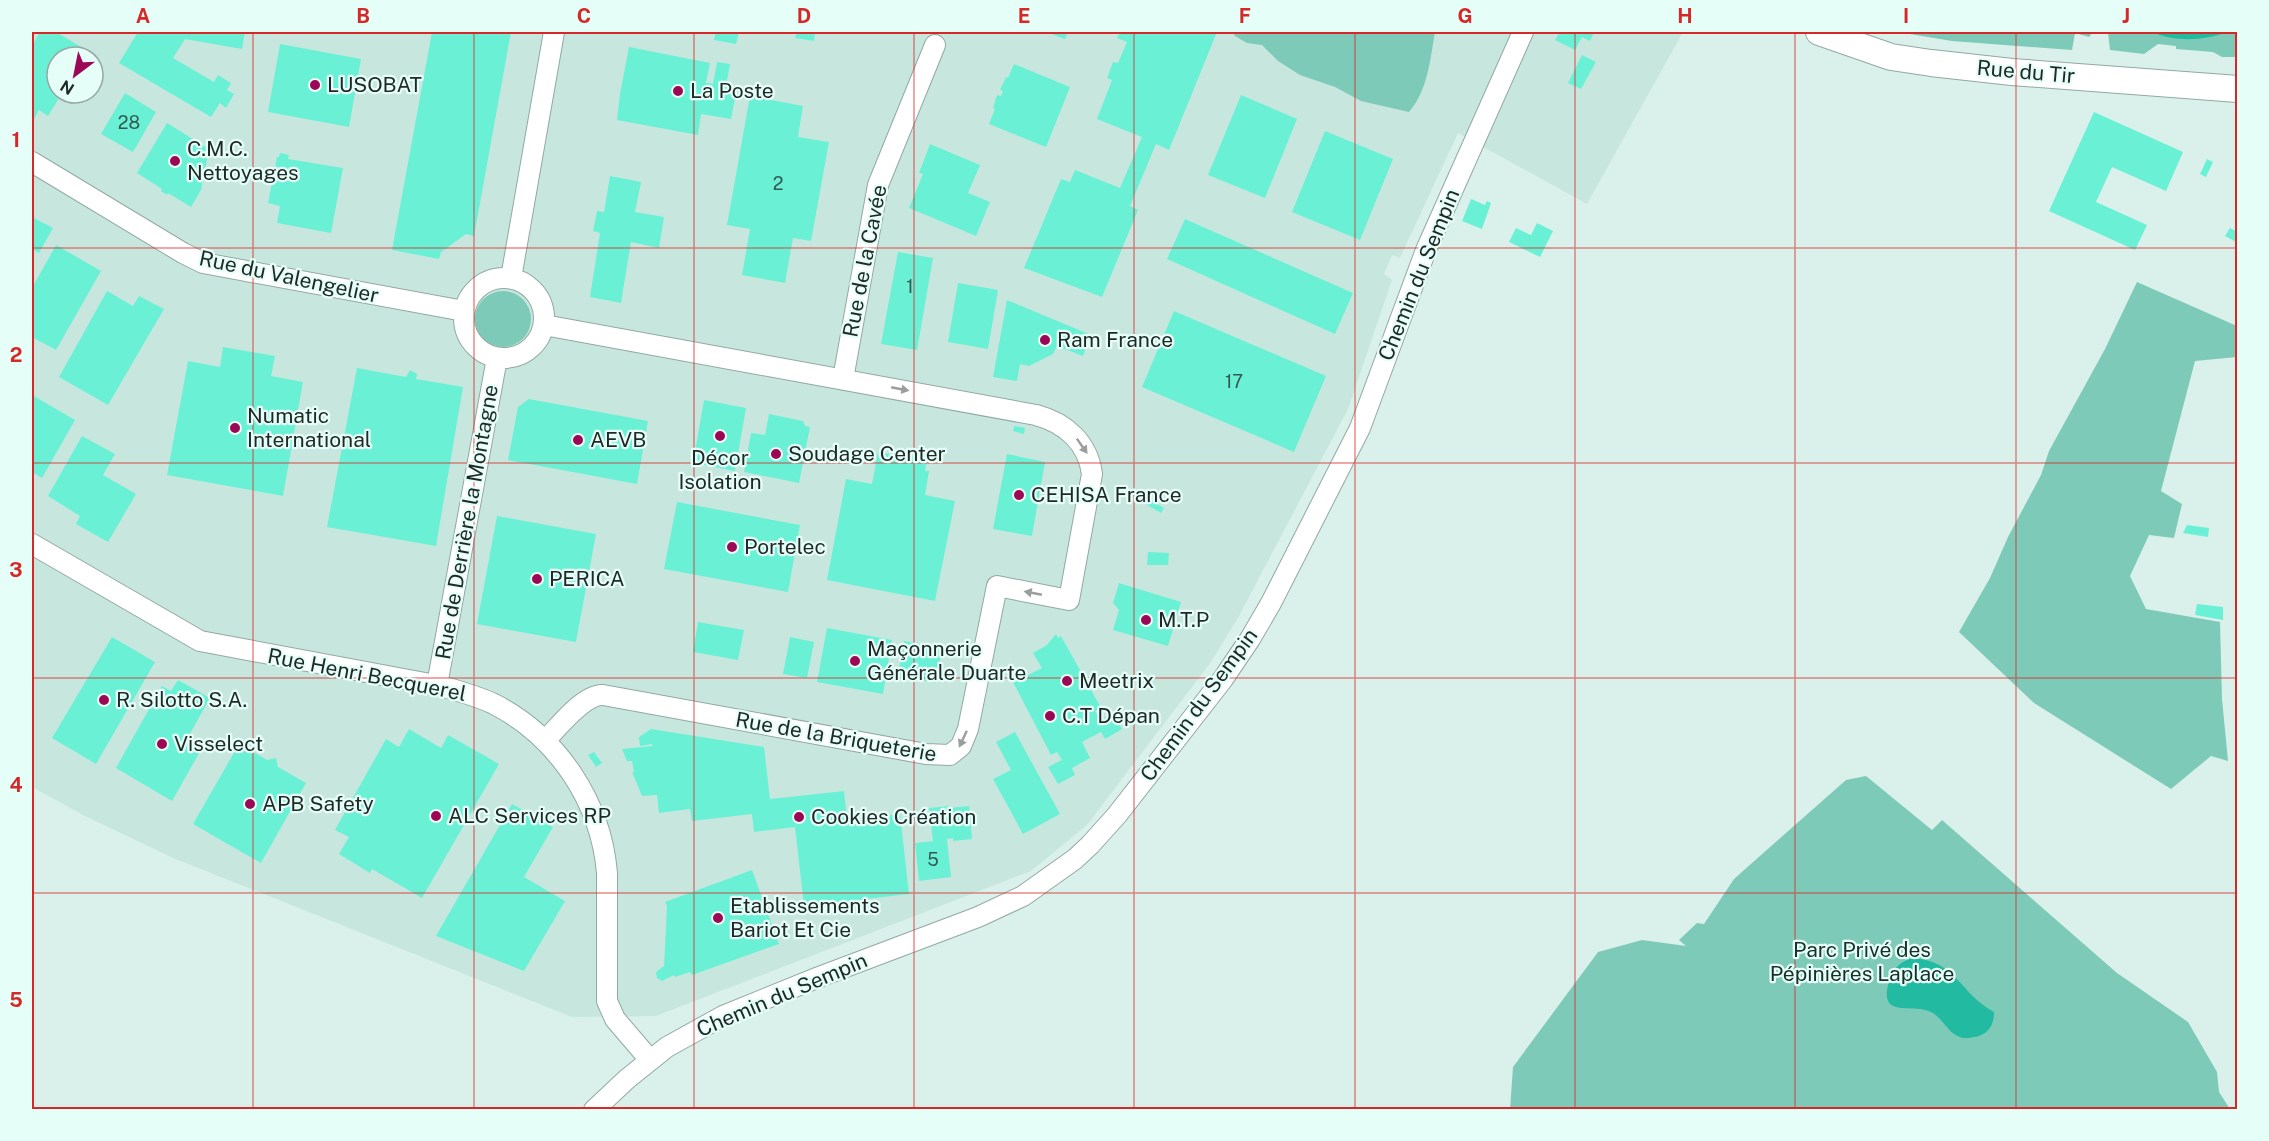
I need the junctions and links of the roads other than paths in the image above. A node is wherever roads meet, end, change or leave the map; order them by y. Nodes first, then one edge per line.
1 (554, 32) edge
2 (1819, 32) edge
3 (1855, 32) edge
4 (1522, 33) edge
5 (935, 45) dead end
6 (2238, 73) edge
7 (2238, 89) edge
8 (32, 162) edge
9 (511, 278) junction
10 (464, 311) junction
11 (543, 325) junction
12 (497, 358) junction
13 (843, 379) junction
14 (32, 544) edge
15 (437, 685) junction
16 (545, 741) junction
17 (650, 1060) junction
18 (594, 1110) edge

1 - 9 street
2 - 7 main road, Rue du Tir
3 - 6 main road, Rue du Tir
4 - 17 street, Chemin du Sempin
5 - 13 street, Rue de la Cavée
8 - 10 street, Rue du Valengelier
9 - 10 street
9 - 11 street
10 - 12 street
11 - 12 street
11 - 13 street
12 - 15 street, Rue de Derrière la Montagne
13 -> 16 street, Rue de la Briqueterie
14 - 15 street, Rue Henri Becquerel
15 - 16 street, Rue Henri Becquerel
16 - 17 street, Rue Henri Becquerel
17 - 18 street, Chemin du Sempin

